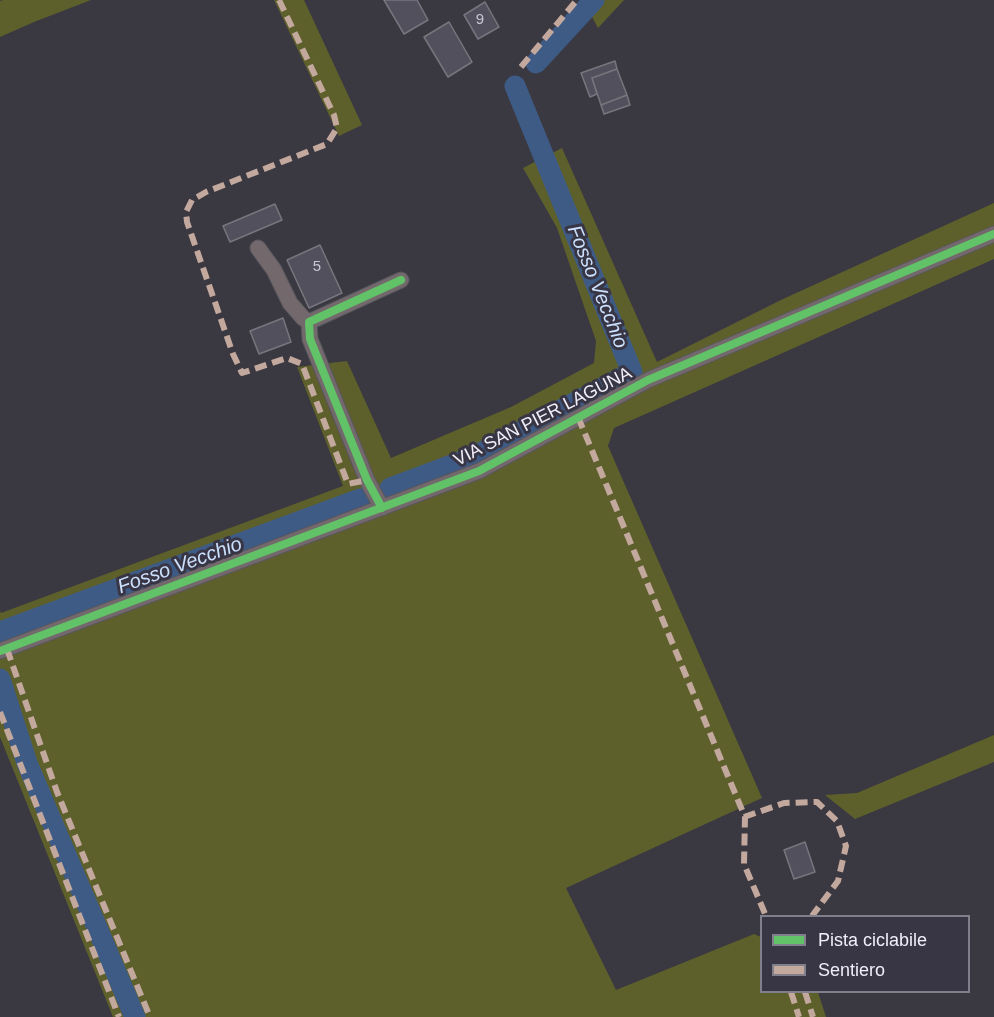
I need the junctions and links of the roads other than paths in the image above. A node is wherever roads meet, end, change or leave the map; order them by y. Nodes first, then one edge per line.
1 (994, 234) edge
2 (258, 248) dead end
3 (400, 280) dead end
4 (309, 322) junction
5 (382, 508) junction
6 (0, 651) edge

1 - 5 street, VIA SAN PIER LAGUNA
2 - 4 street
3 - 4 street
4 - 5 street
5 - 6 street, VIA SAN PIER LAGUNA

